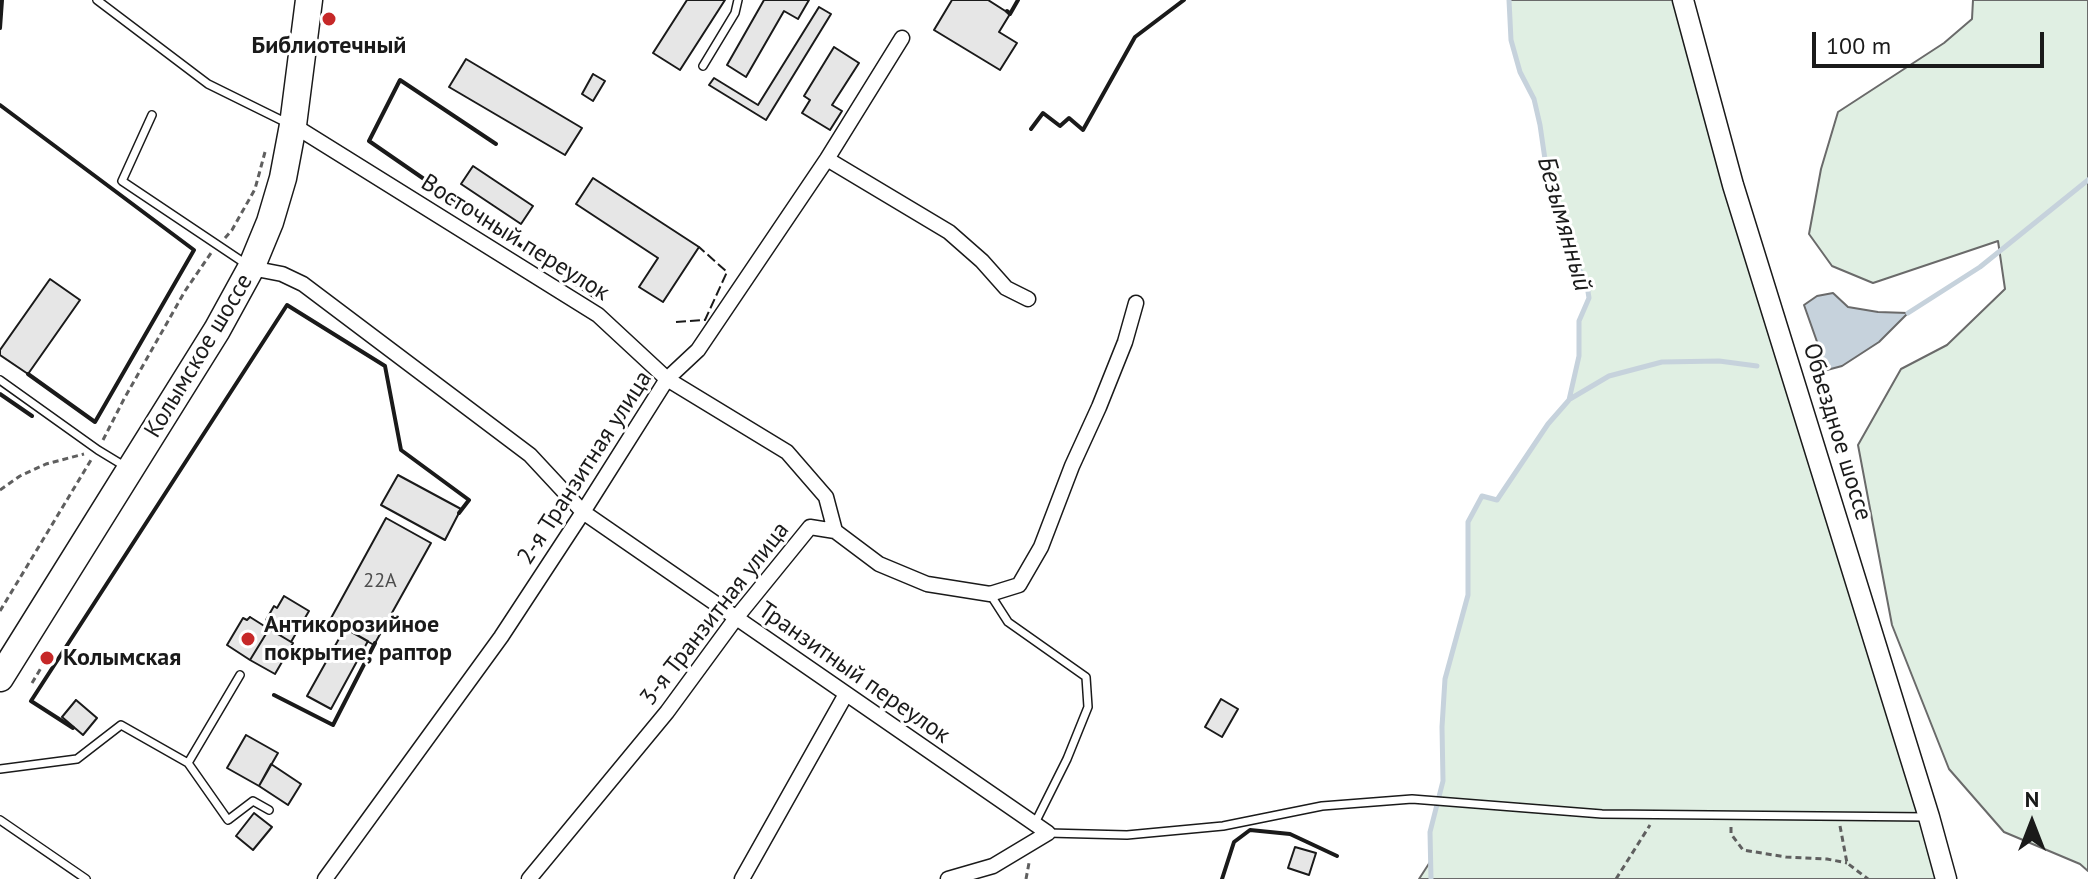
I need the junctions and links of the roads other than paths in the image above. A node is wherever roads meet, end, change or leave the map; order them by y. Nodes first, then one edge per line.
1 (97, 0) edge
2 (309, 0) edge
3 (738, 0) edge
4 (1683, 0) edge
5 (902, 38) dead end
6 (703, 66) dead end
7 (152, 115) dead end
8 (293, 125) junction
9 (827, 159) junction
10 (251, 268) junction
11 (1028, 299) dead end
12 (1136, 303) dead end
13 (667, 379) junction
14 (0, 380) edge
15 (131, 470) junction
16 (583, 512) junction
17 (835, 531) junction
18 (990, 594) junction
19 (736, 618) junction
20 (240, 675) dead end
21 (0, 678) edge
22 (846, 694) junction
23 (188, 763) junction
24 (0, 769) edge
25 (269, 810) dead end
26 (1929, 817) junction
27 (0, 820) edge
28 (1035, 824) junction
29 (1048, 833) junction
30 (86, 879) edge
31 (325, 879) edge
32 (529, 879) edge
33 (742, 879) edge
34 (948, 879) edge
35 (1946, 879) edge

1 - 8 lane
2 - 8 highway, Колымское шоссе
3 - 6 lane
4 - 26 street, Объездное шоссе
5 - 9 street, 2-я Транзитная улица
7 - 10 lane
8 - 10 highway, Колымское шоссе
8 - 13 street, Восточный переулок
9 - 11 street
9 - 13 street, 2-я Транзитная улица
10 - 15 highway, Колымское шоссе
10 - 16 street, Транзитный переулок
12 - 18 street
13 - 16 street, 2-я Транзитная улица
13 - 17 street, Восточный переулок
14 - 15 lane
15 - 21 highway, Колымское шоссе
16 - 19 street, Транзитный переулок
16 - 31 street, 2-я Транзитная улица
17 - 18 street
17 - 19 street, 3-я Транзитная улица
18 - 28 lane
19 - 22 street, Транзитный переулок
19 - 32 street, 3-я Транзитная улица
20 - 23 lane
22 - 28 street, Транзитный переулок
22 - 33 street
23 - 24 lane
23 - 25 lane
26 - 29 lane
26 - 35 street, Объездное шоссе
27 - 30 lane
28 - 29 street, Транзитный переулок
29 - 34 street

